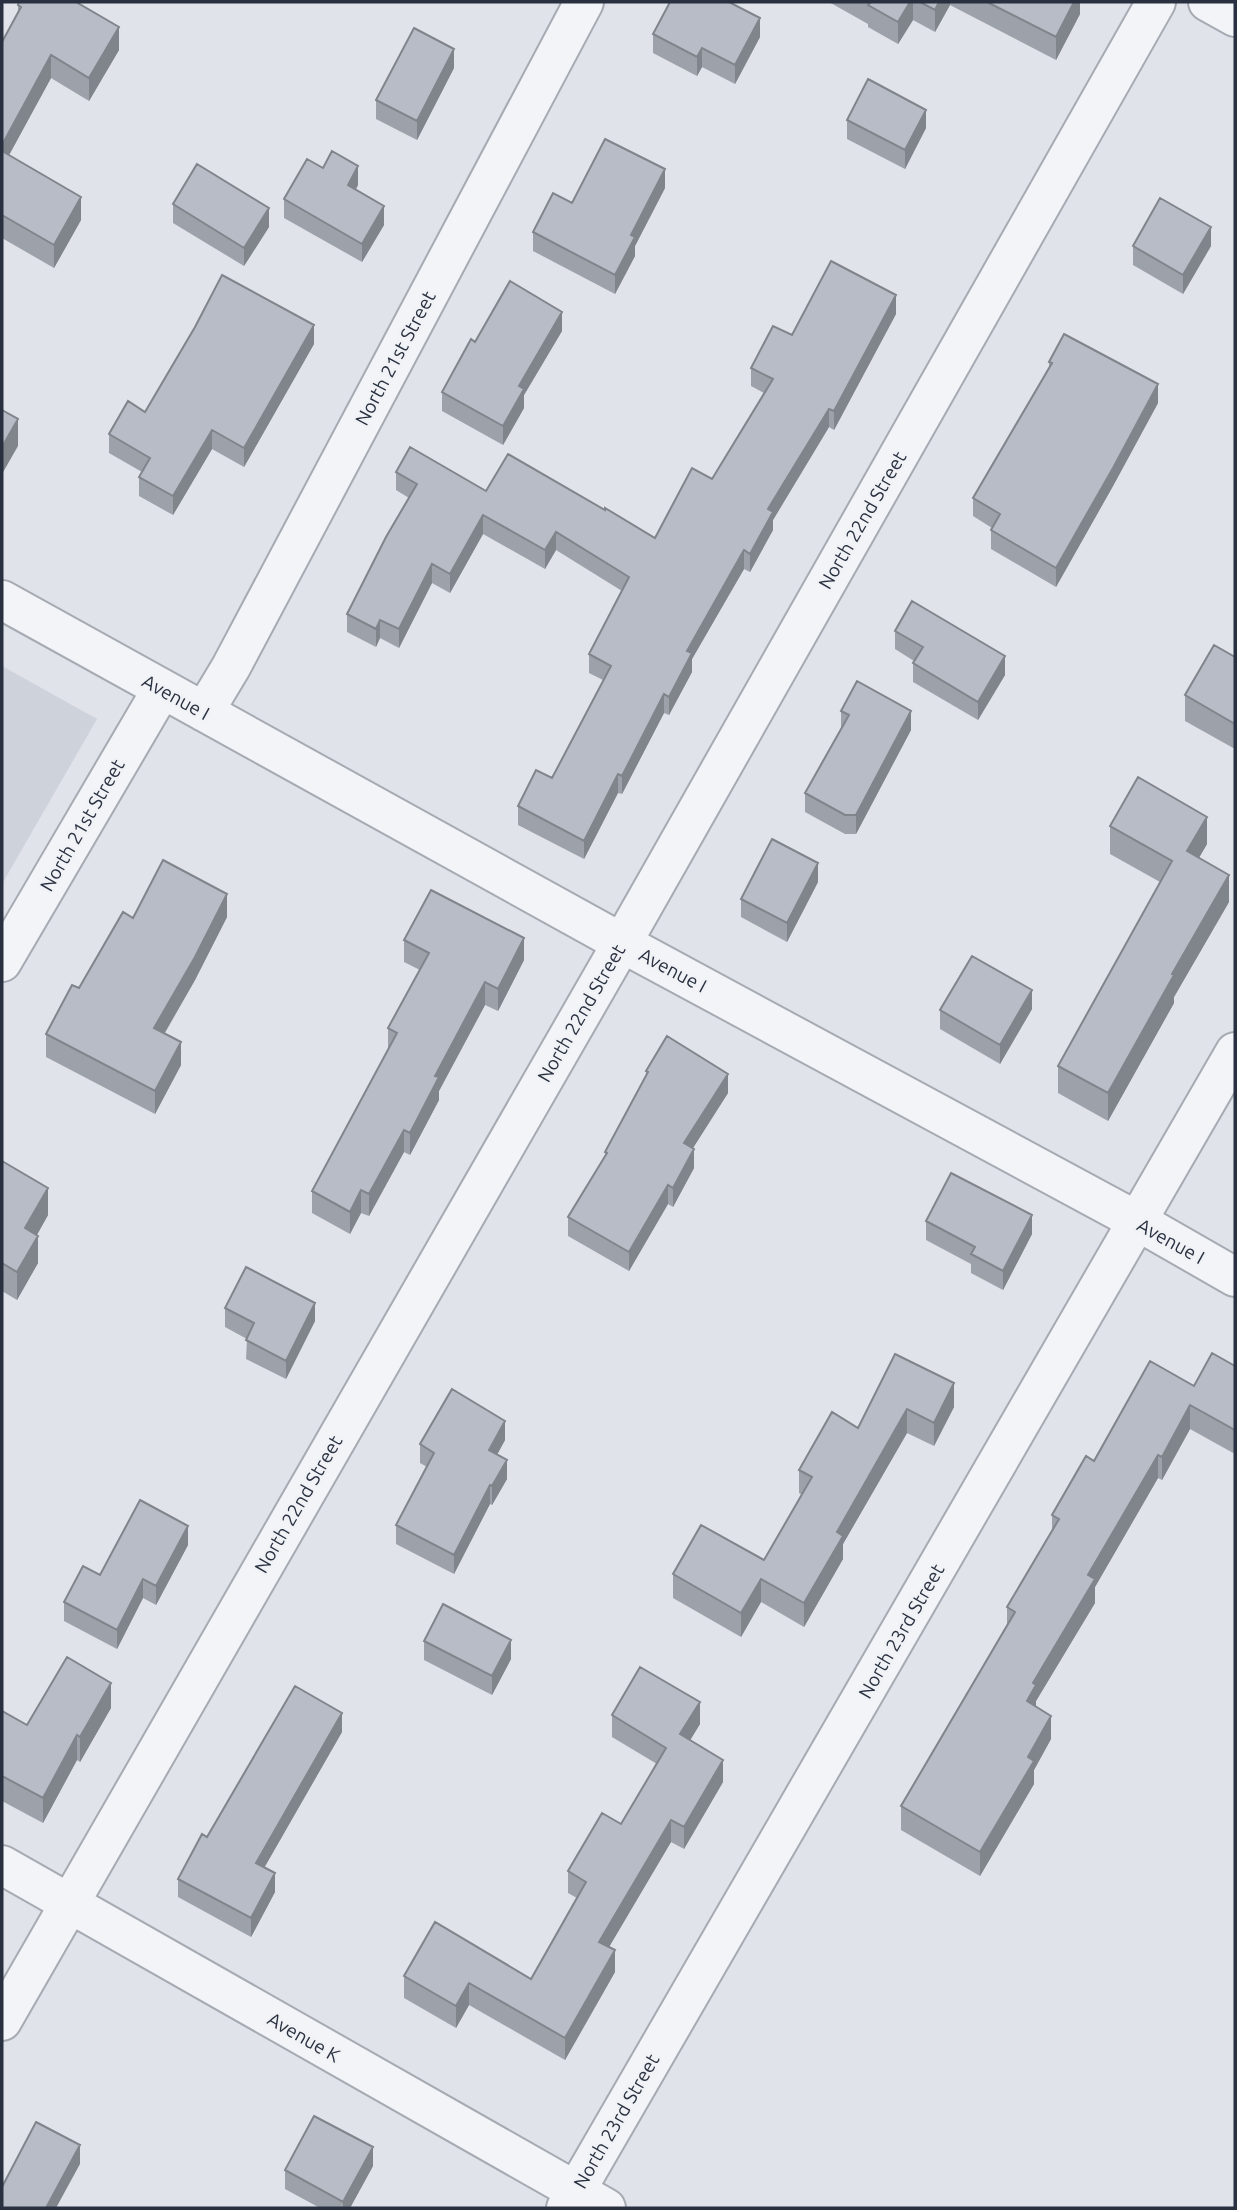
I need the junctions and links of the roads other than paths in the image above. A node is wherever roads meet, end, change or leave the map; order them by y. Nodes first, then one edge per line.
1 (584, 2) edge
2 (1156, 2) edge
3 (1208, 2) edge
4 (1235, 17) edge
5 (2, 600) edge
6 (162, 689) junction
7 (204, 712) junction
8 (622, 943) junction
9 (2, 962) edge
10 (1235, 1052) edge
11 (1139, 1222) junction
12 (1235, 1277) edge
13 (2, 1865) edge
14 (69, 1902) junction
15 (2, 2021) edge
16 (582, 2203) edge

1 - 7 street, North 21st Street
2 - 8 street, North 22nd Street
3 - 4 street
5 - 6 street, Avenue I
6 - 7 street, Avenue I
6 - 9 street, North 21st Street
7 - 8 street, Avenue I
8 - 11 street, Avenue I
8 - 14 street, North 22nd Street
10 - 11 street, North 23rd Street
11 - 12 street, Avenue I
11 - 16 street, North 23rd Street
13 - 14 street, Avenue K
14 - 15 street, North 22nd Street
14 - 16 street, Avenue K

